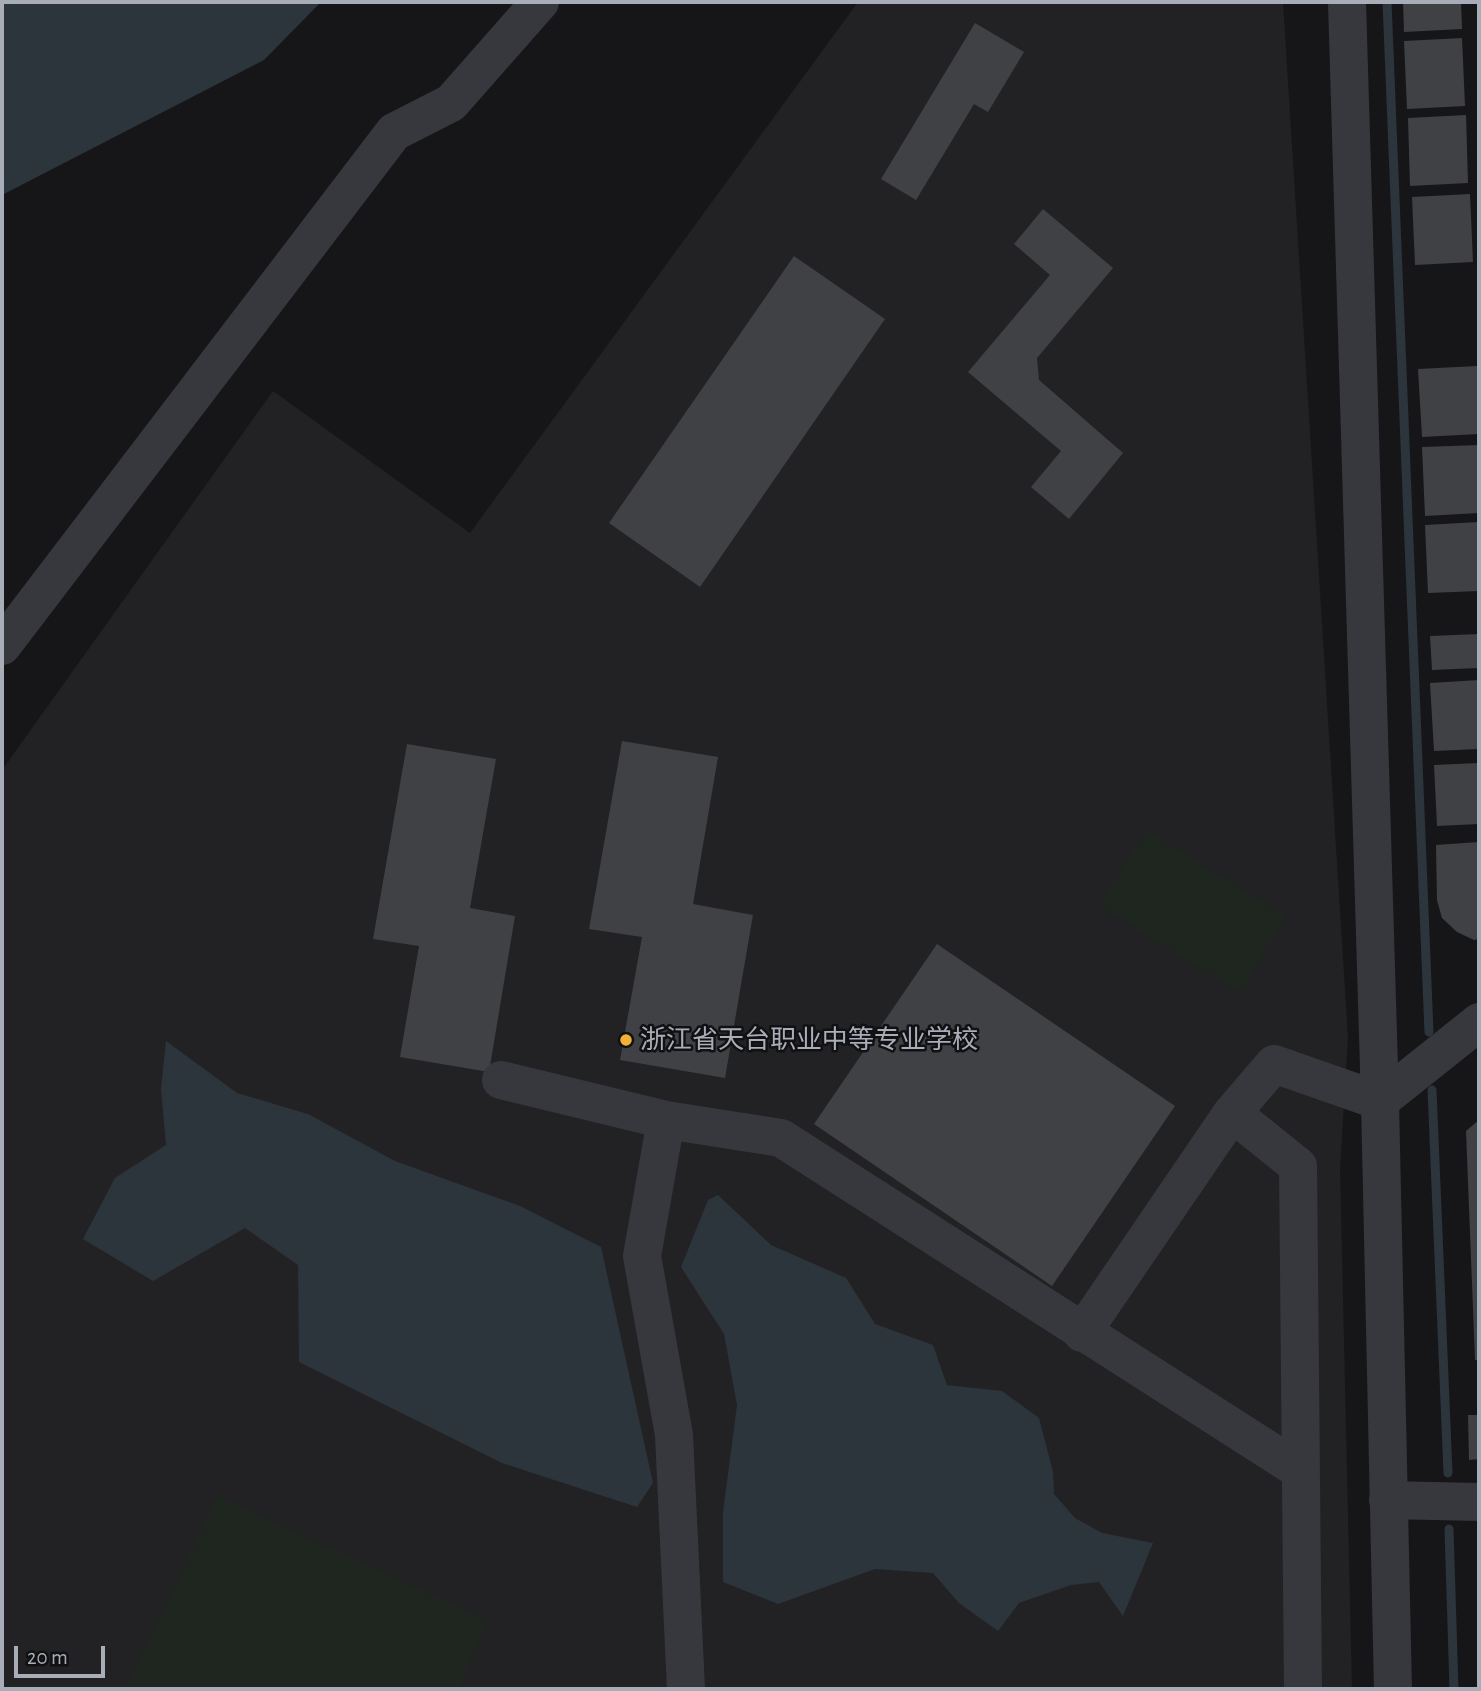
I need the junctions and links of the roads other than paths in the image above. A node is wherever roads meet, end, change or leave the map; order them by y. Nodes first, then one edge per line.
1 (540, 2) edge
2 (1347, 2) edge
3 (2, 646) edge
4 (1479, 1022) edge
5 (501, 1080) dead end
6 (1380, 1101) junction
7 (1232, 1113) junction
8 (666, 1120) junction
9 (1082, 1333) junction
10 (1301, 1471) junction
11 (1388, 1500) junction
12 (1479, 1502) edge
13 (686, 1689) edge
14 (1303, 1689) edge
15 (1393, 1689) edge

1 - 3 street
2 - 6 street
4 - 6 street
5 - 8 street
6 - 7 street
6 - 11 street
7 - 9 street
7 - 10 street
8 - 9 street
8 - 13 street
9 - 10 street
10 - 14 street
11 - 12 street
11 - 15 street

